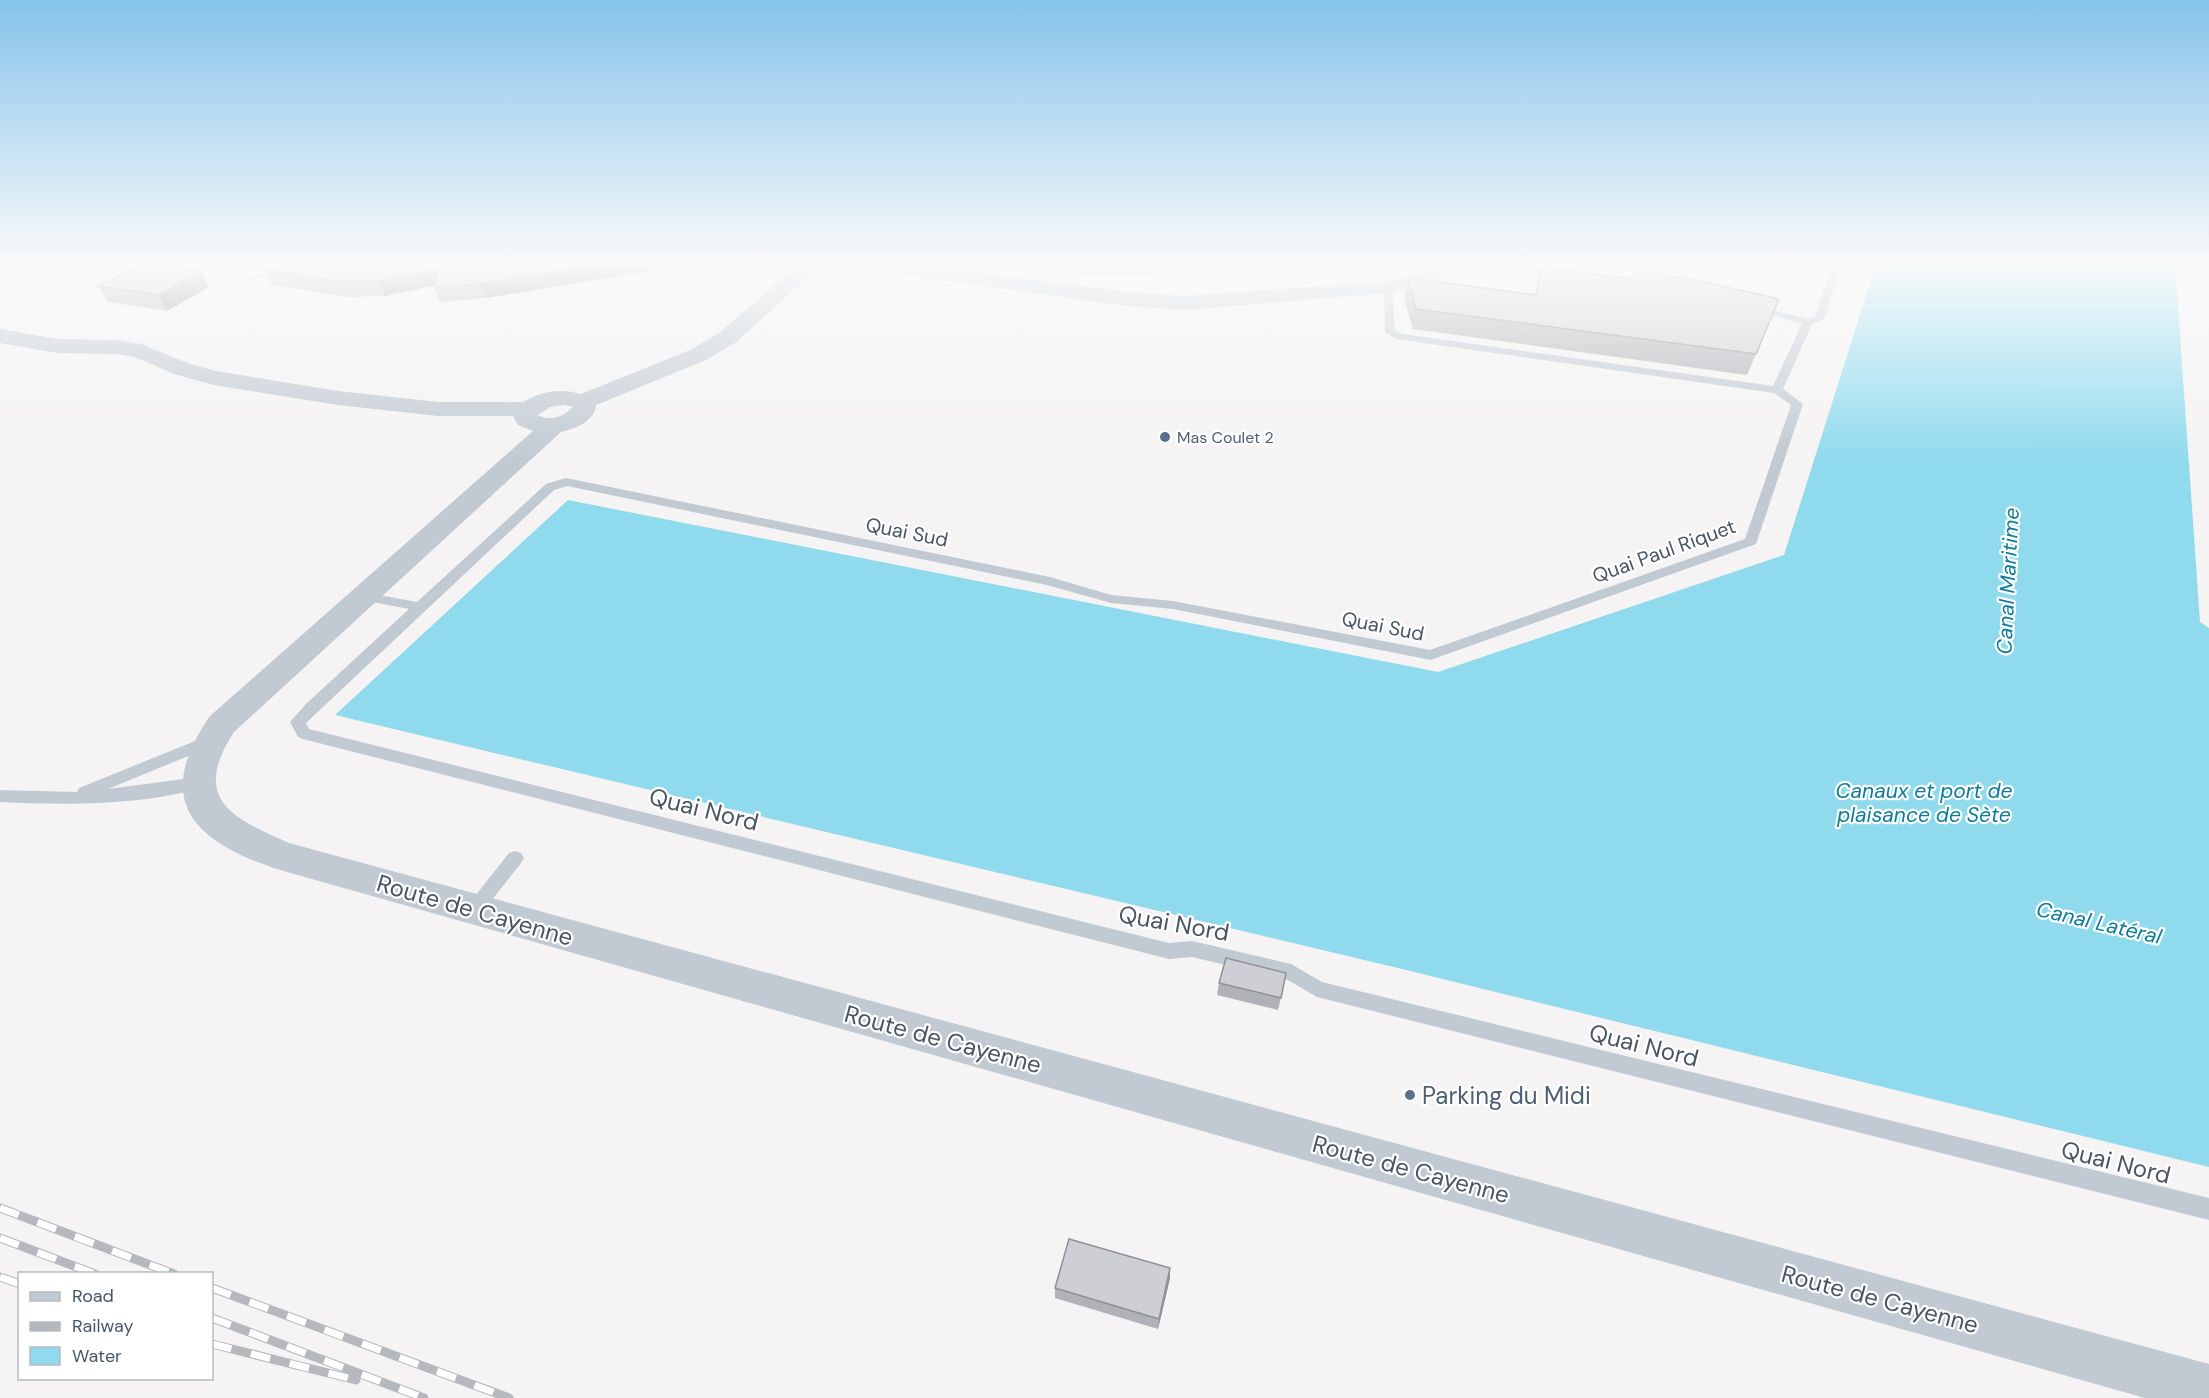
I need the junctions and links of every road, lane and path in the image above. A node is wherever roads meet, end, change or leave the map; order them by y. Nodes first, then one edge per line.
1 (736, 329) edge
2 (1390, 329) edge
3 (1805, 329) edge
4 (0, 336) edge
5 (1777, 390) junction
6 (554, 412) junction
7 (362, 596) junction
8 (420, 607) junction
9 (1431, 655) joint
10 (210, 741) junction
11 (198, 783) junction
12 (0, 796) edge
13 (68, 799) junction
14 (515, 858) dead end
15 (474, 910) junction
16 (2209, 1209) edge
17 (2209, 1390) edge

1 - 6 street
2 - 5 lane
3 - 5 lane
4 - 6 street
5 - 9 lane, Quai Paul Riquet
6 - 7 street
7 - 8 lane
7 - 10 street
8 - 9 lane, Quai Sud
8 - 16 lane, Quai Nord
10 - 11 street
10 - 13 lane
11 - 13 lane
11 - 15 street, Route de Cayenne
12 - 13 lane
14 - 15 lane
15 - 17 street, Route de Cayenne

